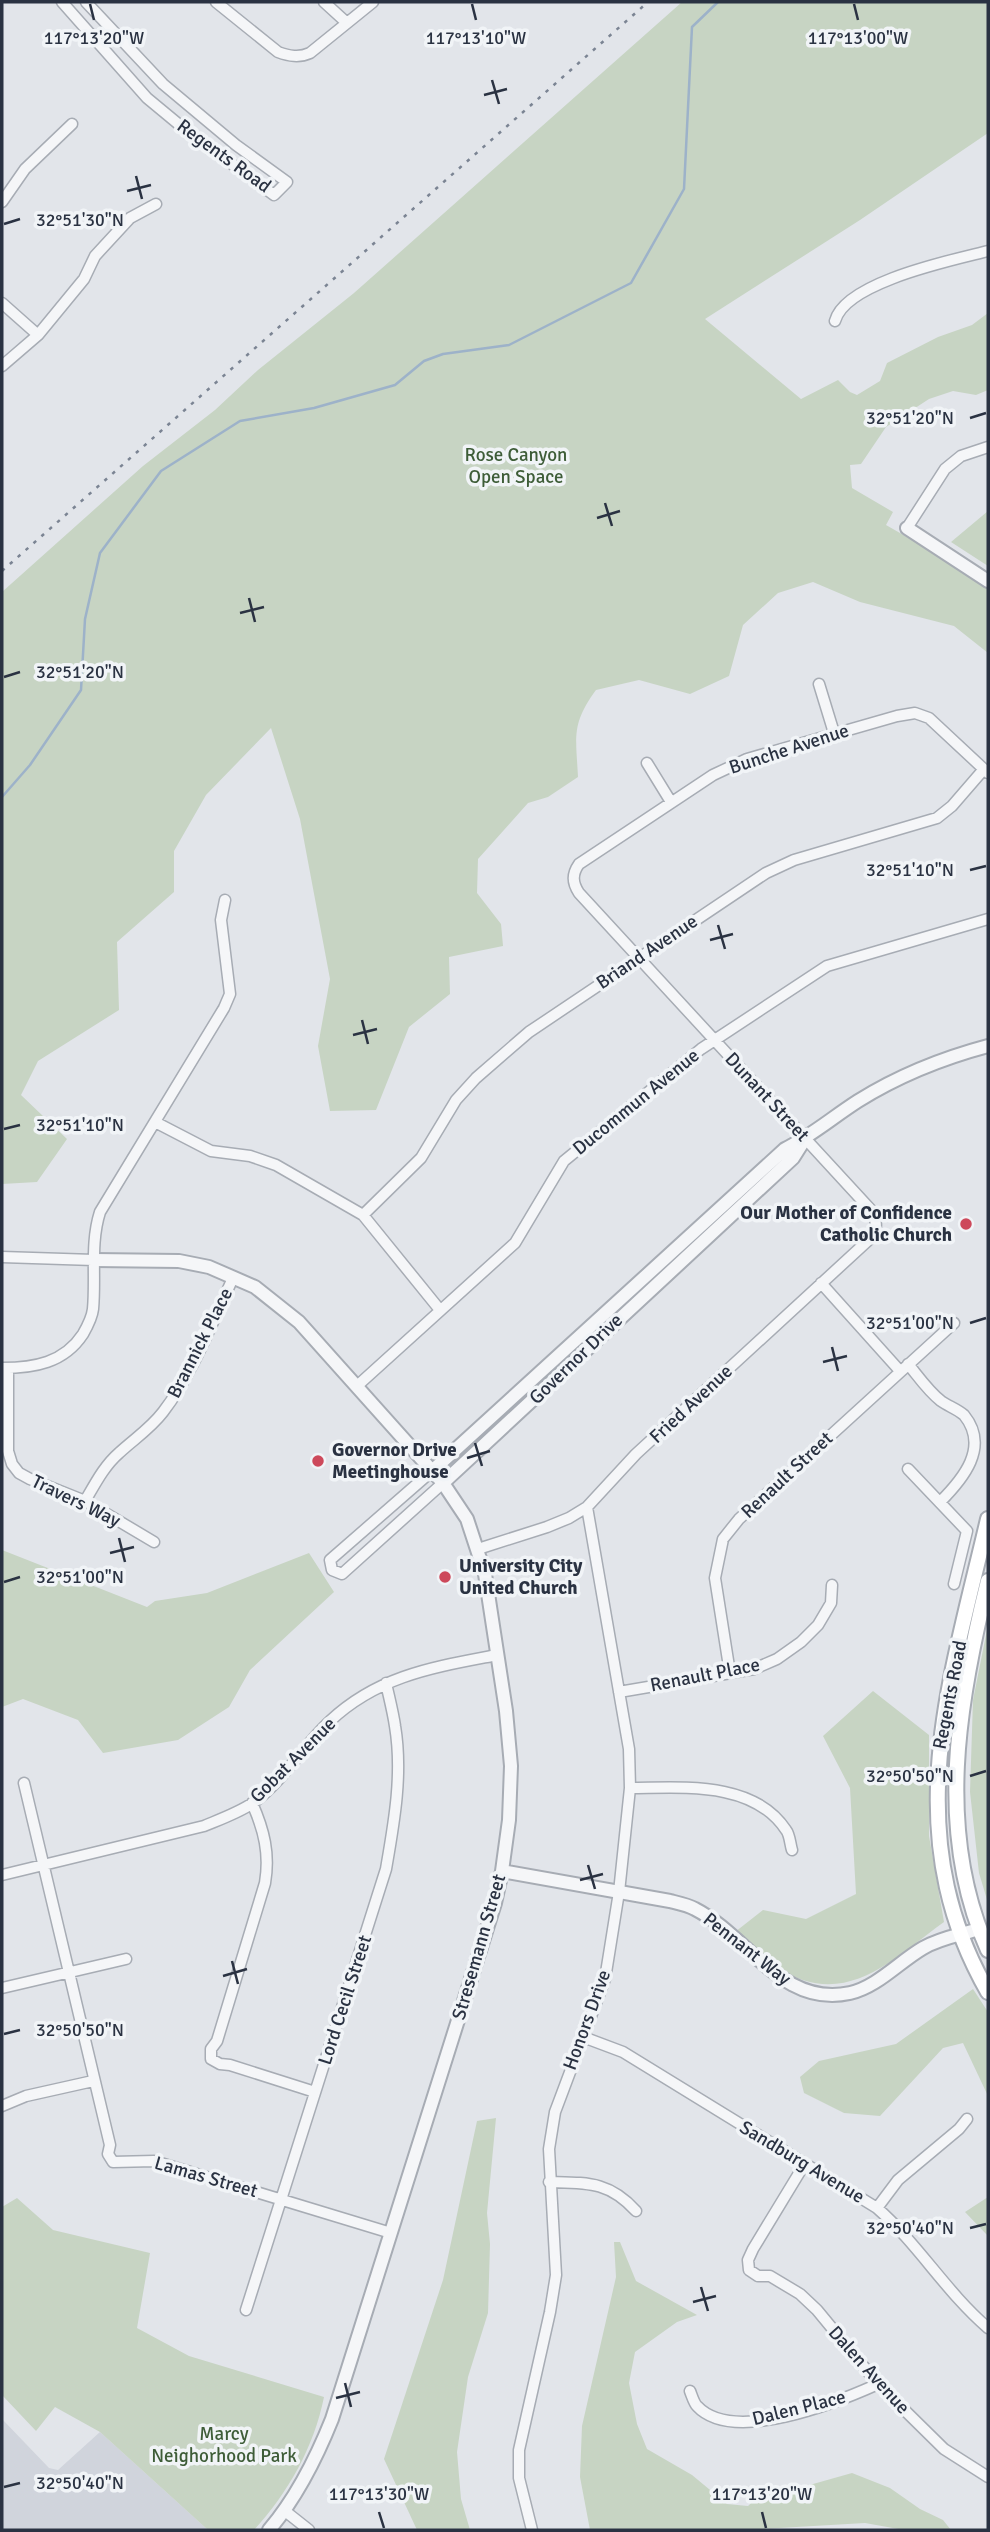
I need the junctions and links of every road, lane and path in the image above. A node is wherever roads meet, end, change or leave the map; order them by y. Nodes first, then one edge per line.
1 (62, 2) edge
2 (86, 2) edge
3 (216, 2) edge
4 (324, 2) edge
5 (373, 2) edge
6 (347, 23) junction
7 (72, 124) dead end
8 (2, 202) edge
9 (156, 204) dead end
10 (988, 251) edge
11 (2, 303) edge
12 (835, 321) dead end
13 (38, 335) junction
14 (2, 366) edge
15 (988, 447) edge
16 (907, 528) joint
17 (988, 581) edge
18 (819, 684) dead end
19 (834, 733) junction
20 (647, 764) dead end
21 (986, 771) edge
22 (671, 802) junction
23 (573, 879) joint
24 (225, 900) dead end
25 (988, 919) edge
26 (638, 958) junction
27 (714, 1040) junction
28 (988, 1046) edge
29 (155, 1122) junction
30 (806, 1139) junction
31 (363, 1215) junction
32 (877, 1221) joint
33 (2, 1258) edge
34 (94, 1259) junction
35 (233, 1278) junction
36 (821, 1283) junction
37 (440, 1310) junction
38 (954, 1323) dead end
39 (5, 1368) edge
40 (904, 1368) junction
41 (357, 1386) junction
42 (908, 1469) dead end
43 (432, 1471) junction
44 (443, 1483) junction
45 (85, 1501) junction
46 (940, 1502) junction
47 (587, 1507) junction
48 (988, 1519) edge
49 (154, 1542) dead end
50 (478, 1549) junction
51 (988, 1581) edge
52 (954, 1584) dead end
53 (832, 1585) dead end
54 (497, 1655) junction
55 (730, 1673) junction
56 (386, 1683) junction
57 (620, 1692) junction
58 (24, 1783) dead end
59 (630, 1788) junction
60 (252, 1803) junction
61 (792, 1850) dead end
62 (44, 1864) junction
63 (502, 1871) junction
64 (2, 1875) edge
65 (619, 1892) junction
66 (979, 1929) junction
67 (961, 1934) junction
68 (988, 1950) edge
69 (126, 1959) dead end
70 (69, 1972) junction
71 (2, 1988) edge
72 (988, 1992) edge
73 (583, 2037) junction
74 (93, 2081) junction
75 (315, 2092) junction
76 (2, 2106) edge
77 (968, 2119) dead end
78 (804, 2165) junction
79 (549, 2182) junction
80 (283, 2199) junction
81 (877, 2208) junction
82 (636, 2211) dead end
83 (391, 2233) junction
84 (246, 2310) dead end
85 (988, 2328) edge
86 (878, 2384) junction
87 (690, 2391) dead end
88 (988, 2477) edge
89 (285, 2511) junction
90 (269, 2530) edge
91 (309, 2530) edge
92 (532, 2530) edge

1 - 2 street, Regents Road
3 - 6 street
4 - 6 street
5 - 6 street
7 - 8 street
9 - 13 street
10 - 12 street
11 - 13 street
13 - 14 street
15 - 16 street
16 - 17 street
18 - 19 street
19 - 21 street, Bunche Avenue
19 - 22 street, Bunche Avenue
20 - 22 street
21 - 26 street, Briand Avenue
22 - 23 street, Bunche Avenue
23 - 26 street, Dunant Street
24 - 29 street
25 - 27 street, Ducommun Avenue
26 - 27 street, Dunant Street
26 - 31 street, Briand Avenue
27 - 30 street, Dunant Street
27 - 37 street, Ducommun Avenue
28 - 30 street, Governor Drive
29 - 31 street
29 - 34 street
30 - 32 street, Dunant Street
30 - 43 street, Governor Drive
30 - 44 street, Governor Drive
31 - 37 street
32 - 36 street, Fried Avenue
33 - 34 street
34 - 35 street, Stresemann Street
34 - 39 street
35 - 41 street, Stresemann Street
35 - 45 street, Brannick Place
36 - 40 street
36 - 47 street, Fried Avenue
37 - 41 street, Ducommun Avenue
38 - 40 street, Renault Street
39 - 45 street, Travers Way
40 - 46 street
40 - 55 street, Renault Street
41 - 43 street, Stresemann Street
42 - 46 street
43 - 44 street, Stresemann Street
43 - 44 street, Governor Drive
44 - 50 street, Stresemann Street
45 - 49 street, Travers Way
46 - 52 street
47 - 50 street, Fried Avenue
47 - 57 street, Honors Drive
48 - 67 main road, Regents Road
50 - 54 street, Stresemann Street
51 - 66 main road, Regents Road
53 - 55 street, Renault Place
54 - 56 street, Gobat Avenue
54 - 63 street, Stresemann Street
55 - 57 street, Renault Place
56 - 60 street, Gobat Avenue
56 - 75 street, Lord Cecil Street
57 - 59 street, Honors Drive
58 - 62 street, Lamas Street
59 - 61 street
59 - 65 street, Honors Drive
60 - 62 street, Gobat Avenue
60 - 75 street
62 - 64 street, Gobat Avenue
62 - 70 street, Lamas Street
63 - 65 street, Pennant Way
63 - 83 street, Stresemann Street
65 - 67 street, Pennant Way
65 - 73 street, Honors Drive
66 - 67 street, Pennant Way
66 - 68 main road, Regents Road
67 - 72 main road, Regents Road
69 - 70 street
70 - 71 street
70 - 74 street, Lamas Street
73 - 78 street, Sandburg Avenue
73 - 79 street, Honors Drive
74 - 76 street
74 - 80 street, Lamas Street
75 - 80 street, Lord Cecil Street
77 - 81 street
78 - 81 street, Sandburg Avenue
78 - 86 street, Dalen Avenue
79 - 82 street
79 - 92 street, Honors Drive
80 - 83 street, Lamas Street
80 - 84 street, Lord Cecil Street
81 - 85 street, Sandburg Avenue
83 - 89 street, Stresemann Street
86 - 87 street, Dalen Place
86 - 88 street, Dalen Avenue
89 - 90 street, Stresemann Street
89 - 91 street

